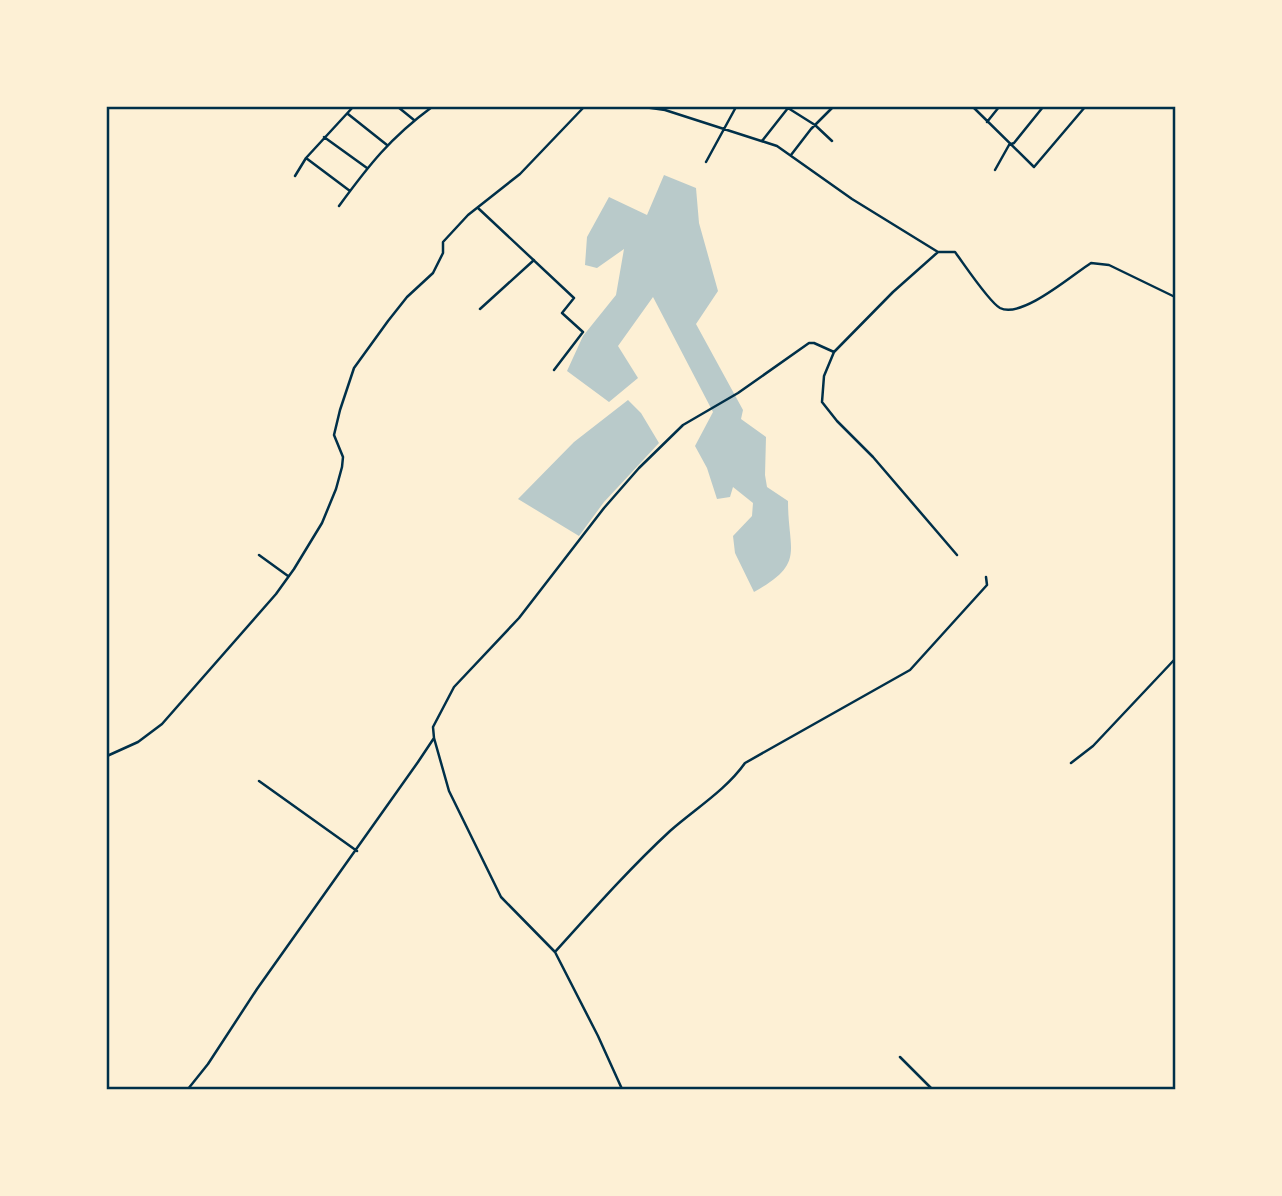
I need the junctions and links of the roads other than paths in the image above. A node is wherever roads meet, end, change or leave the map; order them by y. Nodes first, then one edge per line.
1 (353, 107) edge
2 (398, 107) edge
3 (432, 107) edge
4 (584, 107) edge
5 (644, 107) edge
6 (736, 107) edge
7 (788, 107) edge
8 (833, 107) edge
9 (973, 107) edge
10 (999, 107) edge
11 (1043, 107) edge
12 (1085, 107) edge
13 (666, 108) edge
14 (347, 113) junction
15 (414, 120) junction
16 (987, 122) junction
17 (815, 125) junction
18 (726, 129) junction
19 (324, 137) junction
20 (762, 141) junction
21 (832, 141) dead end
22 (387, 145) junction
23 (1009, 145) junction
24 (791, 155) junction
25 (306, 158) junction
26 (706, 162) dead end
27 (367, 168) junction
28 (995, 170) dead end
29 (295, 176) dead end
30 (351, 191) junction
31 (339, 206) dead end
32 (478, 208) junction
33 (938, 252) junction
34 (534, 260) junction
35 (1175, 297) edge
36 (480, 309) dead end
37 (834, 352) junction
38 (554, 370) dead end
39 (259, 555) dead end
40 (957, 555) dead end
41 (288, 576) junction
42 (985, 577) dead end
43 (1175, 659) edge
44 (434, 738) junction
45 (107, 756) edge
46 (1071, 763) dead end
47 (258, 781) dead end
48 (357, 851) junction
49 (555, 953) junction
50 (900, 1057) dead end
51 (188, 1089) edge
52 (622, 1089) edge
53 (932, 1089) edge

1 - 14 street
2 - 15 street
3 - 15 street
4 - 32 street
5 - 13 street
6 - 18 street
7 - 17 street
7 - 20 street
8 - 17 street
9 - 16 street
10 - 16 street
11 - 23 street
12 - 23 street
13 - 18 street
14 - 19 street
14 - 22 street
15 - 22 street
16 - 23 street
17 - 21 street
17 - 24 street
18 - 20 street
18 - 26 street
19 - 25 street
19 - 27 street
20 - 24 street
22 - 27 street
23 - 28 street
24 - 33 street
25 - 29 street
25 - 30 street
27 - 30 street
30 - 31 street
32 - 34 street
32 - 41 street
33 - 35 street
33 - 37 street
34 - 36 street
34 - 38 street
37 - 40 street
37 - 44 street
39 - 41 street
41 - 45 street
42 - 49 street
43 - 46 street
44 - 48 street
44 - 49 street
47 - 48 street
48 - 51 street
49 - 52 street
50 - 53 street

